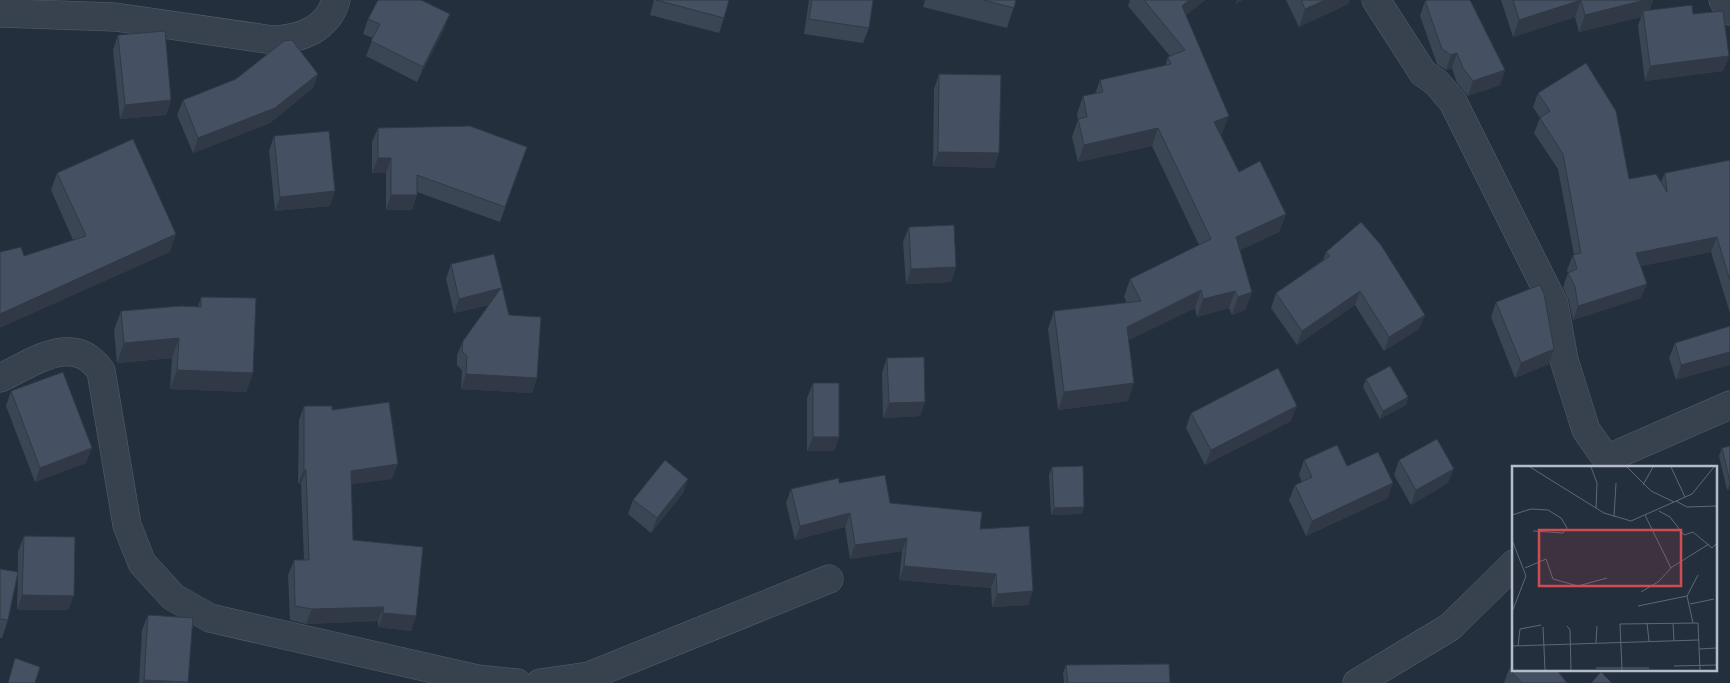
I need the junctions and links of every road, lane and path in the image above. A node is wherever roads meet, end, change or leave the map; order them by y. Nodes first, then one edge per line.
1 (336, 0) edge
2 (1376, 0) edge
3 (1722, 0) edge
4 (1730, 11) edge
5 (0, 13) edge
6 (0, 378) edge
7 (1730, 405) edge
8 (1608, 465) edge
9 (1512, 566) edge
10 (830, 579) dead end
11 (517, 683) edge
12 (540, 683) edge
13 (1357, 683) edge

1 - 5 street
2 - 8 street
3 - 4 street
6 - 11 street
7 - 8 street
9 - 13 street
10 - 12 street

